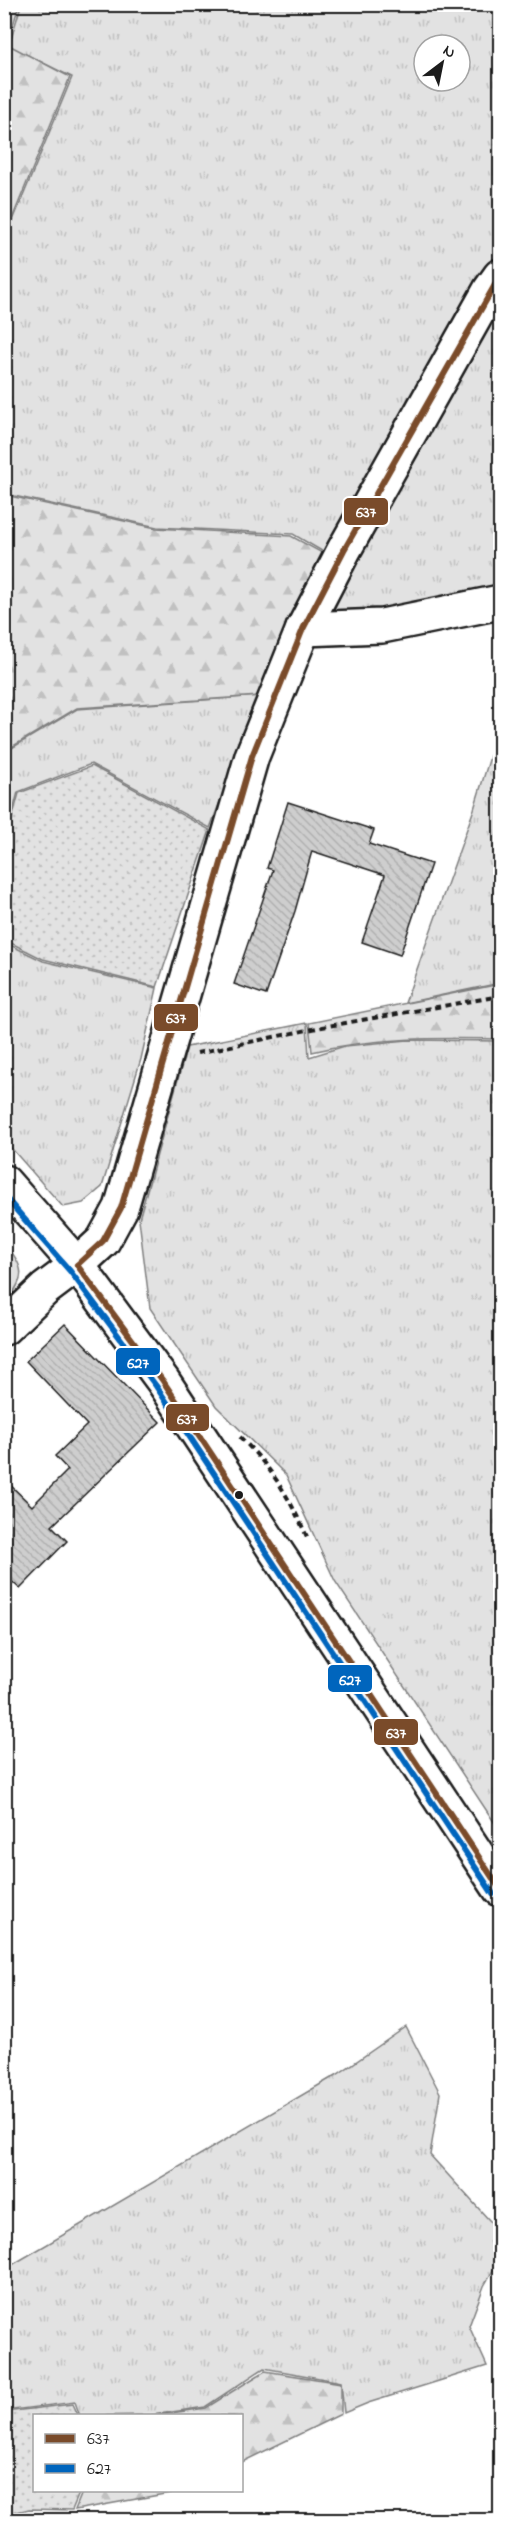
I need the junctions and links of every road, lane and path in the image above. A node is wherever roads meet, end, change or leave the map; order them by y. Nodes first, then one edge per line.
1 (501, 276) edge
2 (501, 602) edge
3 (303, 629) junction
4 (501, 996) edge
5 (164, 1060) junction
6 (4, 1182) edge
7 (77, 1264) junction
8 (4, 1328) edge
9 (501, 1889) edge

1 - 3 main road
2 - 3 main road
3 - 5 main road
4 - 5 path
5 - 7 main road
6 - 7 main road
7 - 8 main road
7 - 9 main road

